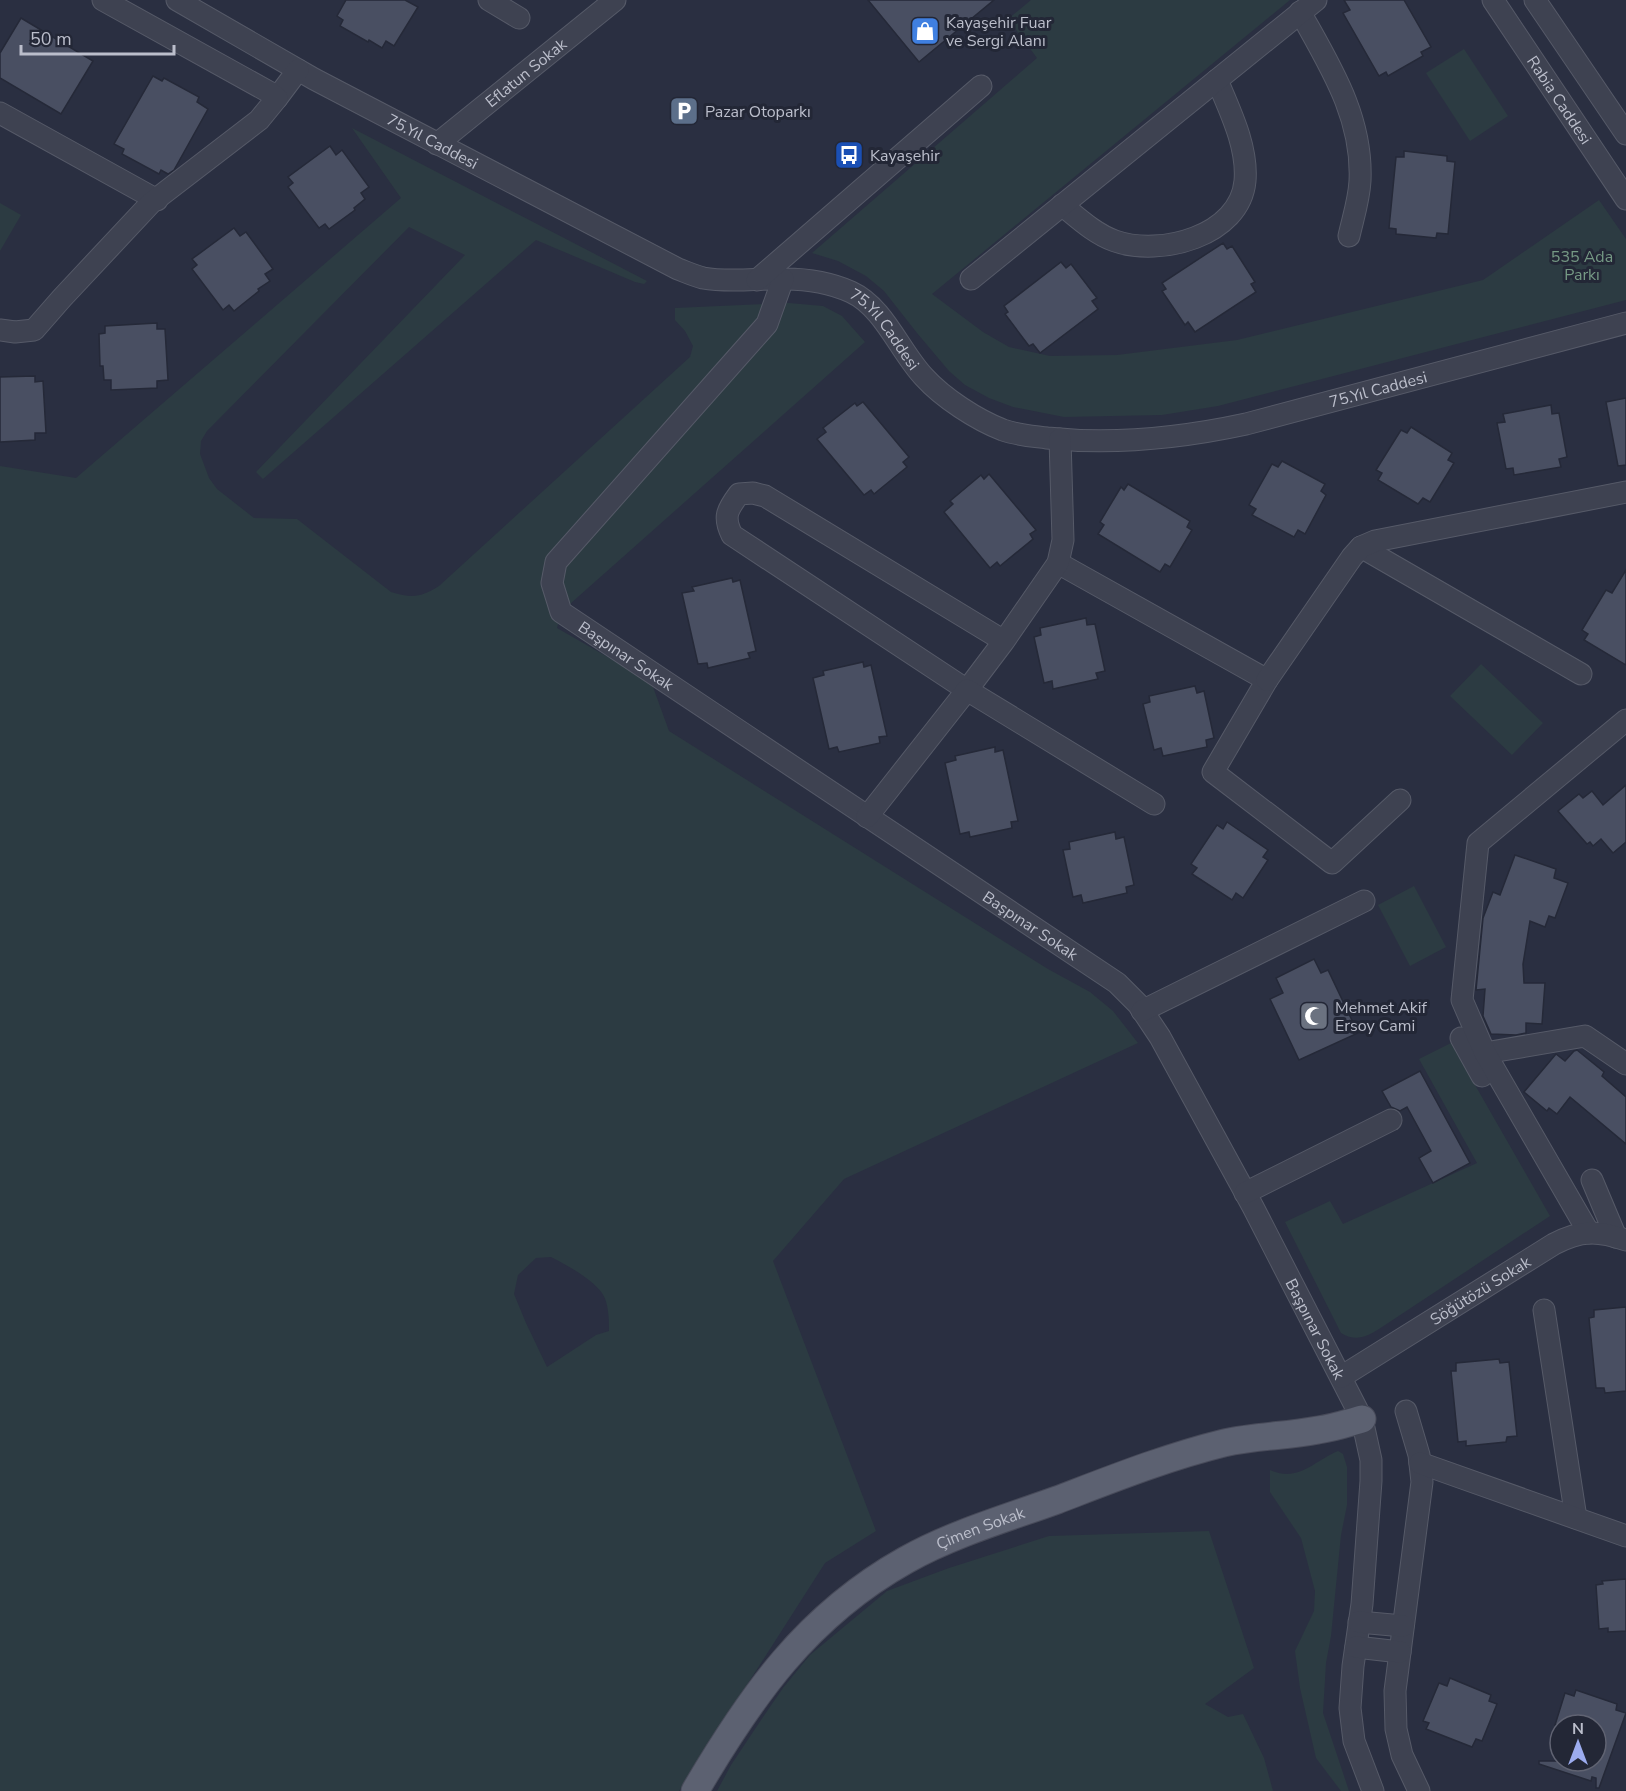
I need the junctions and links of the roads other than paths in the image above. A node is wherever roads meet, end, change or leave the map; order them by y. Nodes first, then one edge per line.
1 (103, 0) edge
2 (177, 0) edge
3 (489, 0) edge
4 (615, 0) edge
5 (1492, 0) edge
6 (1534, 0) edge
7 (1308, 6) edge
8 (519, 18) dead end
9 (298, 70) junction
10 (1217, 80) junction
11 (981, 86) dead end
12 (277, 98) junction
13 (0, 113) edge
14 (1626, 134) edge
15 (437, 144) junction
16 (1626, 199) edge
17 (158, 200) junction
18 (1062, 205) junction
19 (1349, 236) dead end
20 (783, 279) junction
21 (970, 279) dead end
22 (757, 280) junction
23 (1626, 323) edge
24 (0, 330) edge
25 (1060, 439) junction
26 (1626, 492) edge
27 (1361, 547) junction
28 (1058, 563) junction
29 (1004, 641) junction
30 (1581, 674) dead end
31 (1267, 680) junction
32 (967, 690) junction
33 (1626, 720) edge
34 (1400, 800) dead end
35 (1154, 804) dead end
36 (867, 817) junction
37 (1364, 901) dead end
38 (1142, 1011) junction
39 (1461, 1038) dead end
40 (1485, 1053) junction
41 (1626, 1064) edge
42 (1391, 1120) dead end
43 (1592, 1180) dead end
44 (1245, 1193) junction
45 (1581, 1234) junction
46 (1621, 1238) edge
47 (1544, 1310) dead end
48 (1341, 1377) junction
49 (1406, 1411) dead end
50 (1362, 1419) junction
51 (1419, 1463) junction
52 (1576, 1518) junction
53 (1626, 1536) edge
54 (1359, 1622) junction
55 (1403, 1626) junction
56 (1356, 1647) junction
57 (1400, 1652) junction
58 (694, 1791) edge
59 (1373, 1791) edge
60 (1419, 1791) edge

1 - 12 street
2 - 9 street, 75.Yıl Caddesi
3 - 8 street
4 - 15 street, Eflatun Sokak
5 - 16 street, Rabia Caddesi
6 - 14 street
7 - 10 street
7 - 19 street
9 - 12 street
9 - 15 street, 75.Yıl Caddesi
10 - 18 street
10 - 18 street
11 - 22 street
12 - 17 street
13 - 17 street
15 - 22 street, 75.Yıl Caddesi
17 - 24 street
18 - 21 street
20 - 22 street, 75.Yıl Caddesi
20 - 25 street, 75.Yıl Caddesi
20 - 36 street, Başpınar Sokak
23 - 25 street, 75.Yıl Caddesi
25 - 28 street
26 - 27 street
27 - 30 street
27 - 31 street
28 - 29 street
28 - 31 street
29 - 32 street
29 - 32 street
31 - 34 street
32 - 35 street
32 - 36 street
33 - 40 street
36 - 38 street, Başpınar Sokak
37 - 38 street
38 - 44 street, Başpınar Sokak
39 - 45 street
40 - 41 street
40 - 45 street
42 - 44 street
43 - 46 street
44 - 48 street, Başpınar Sokak
45 - 46 street
45 - 48 street, Söğütözü Sokak
47 - 52 street
48 - 50 street, Başpınar Sokak
49 - 51 street
50 - 54 street, Başpınar Sokak
50 - 58 main road, Çimen Sokak
51 - 52 street
51 - 55 street
52 - 53 street
54 - 55 street
54 - 56 street, Başpınar Sokak
55 - 57 street
56 - 57 street
56 - 59 street, Başpınar Sokak
57 - 60 street

